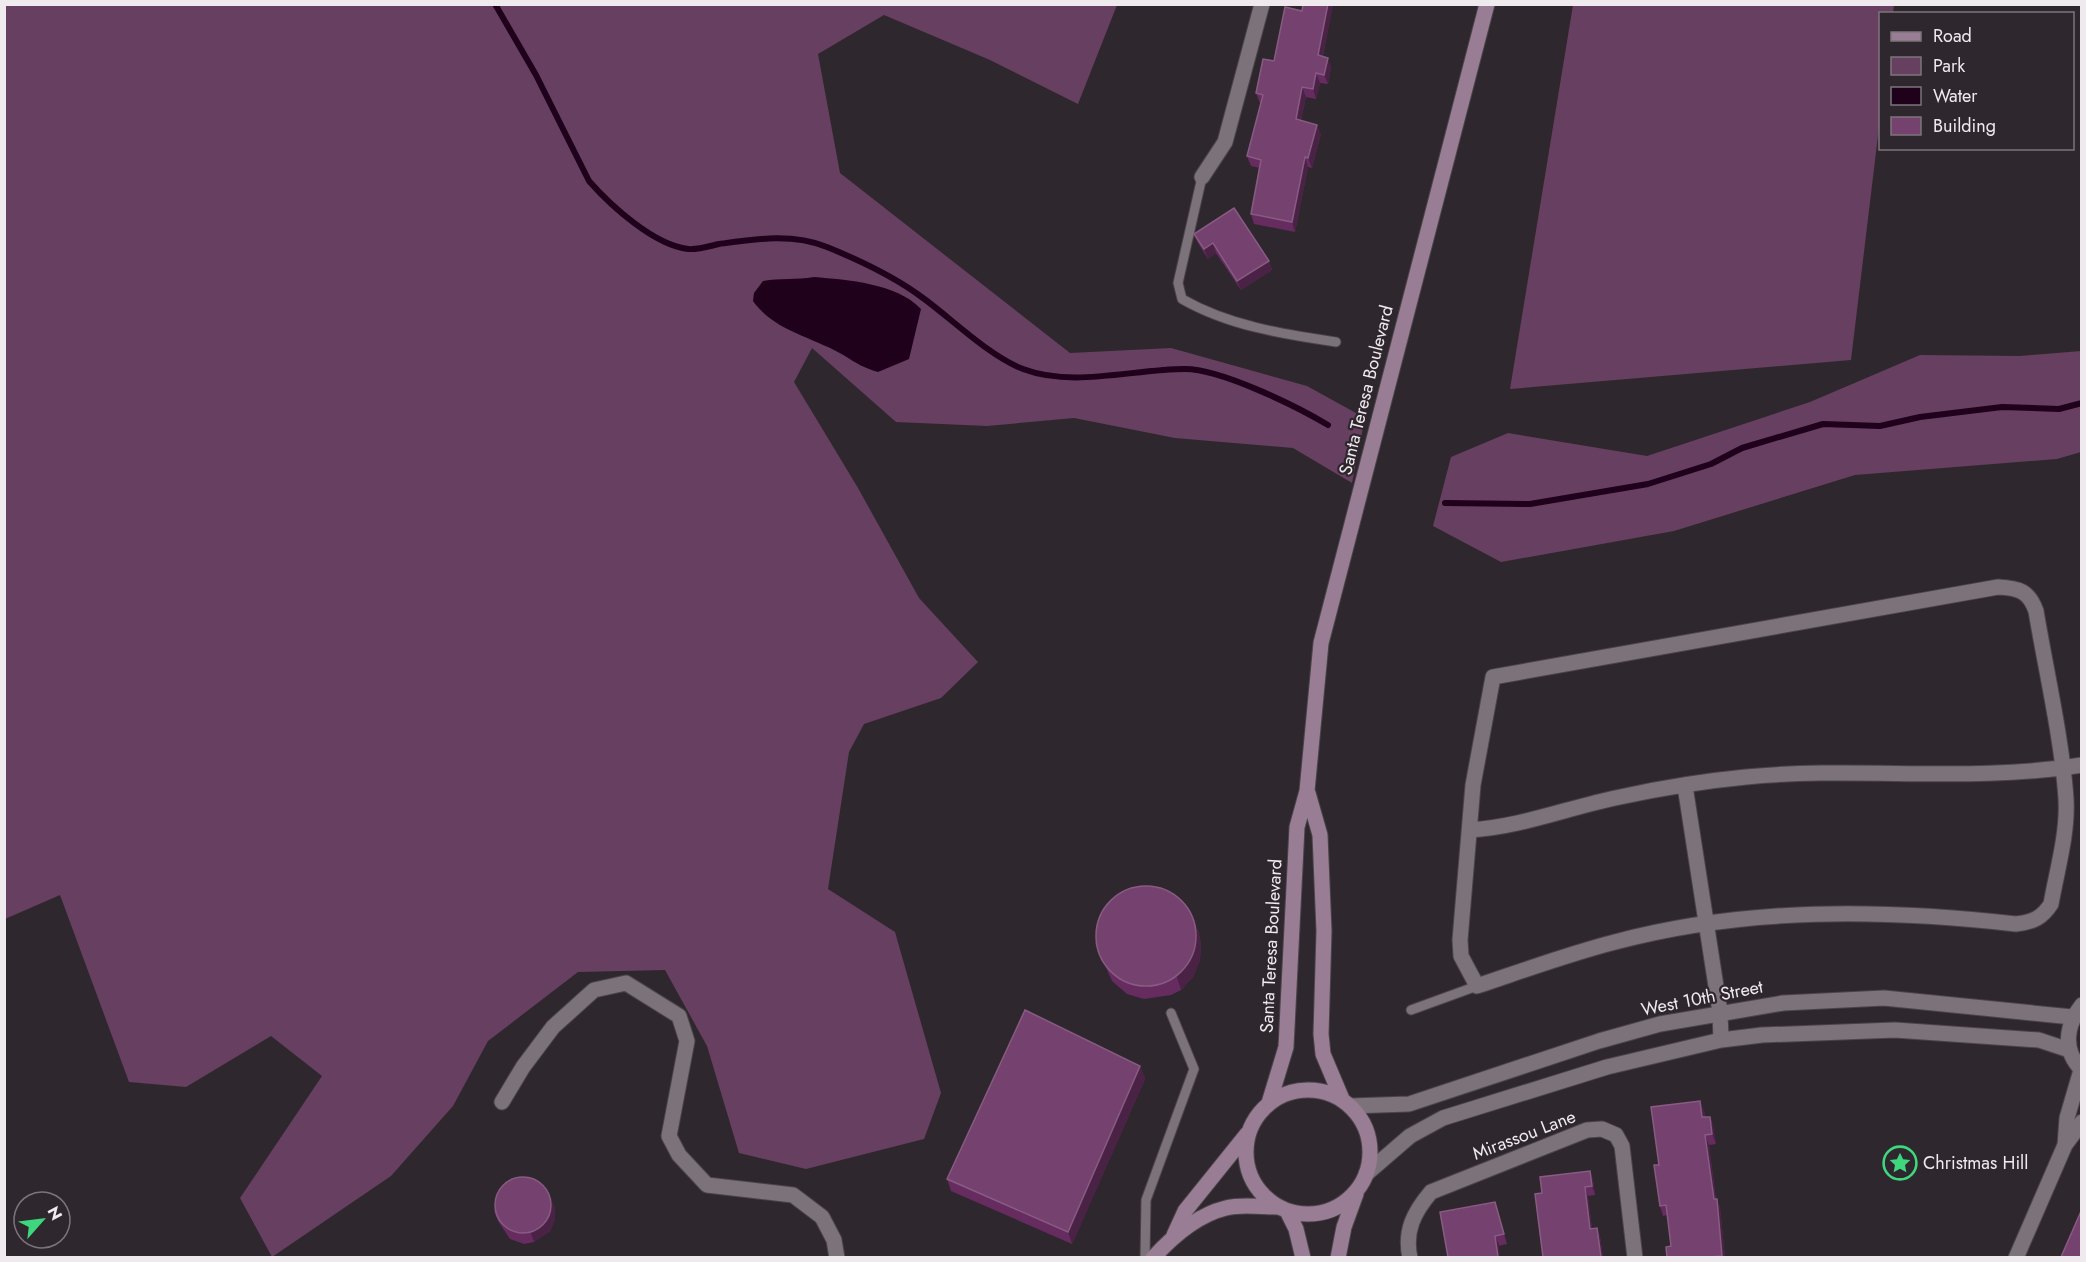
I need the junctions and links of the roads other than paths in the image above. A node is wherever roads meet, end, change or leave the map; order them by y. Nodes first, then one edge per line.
1 (1262, 4) edge
2 (1487, 4) edge
3 (1202, 177) joint
4 (1336, 342) dead end
5 (2082, 765) edge
6 (2062, 768) junction
7 (1685, 786) junction
8 (1307, 791) junction
9 (1470, 830) junction
10 (1706, 925) junction
11 (1477, 986) junction
12 (1411, 1010) dead end
13 (2077, 1011) edge
14 (1720, 1012) junction
15 (1171, 1013) dead end
16 (1721, 1040) junction
17 (2069, 1050) junction
18 (2081, 1070) edge
19 (502, 1102) dead end
20 (1269, 1103) junction
21 (1346, 1103) junction
22 (2082, 1122) edge
23 (1249, 1132) junction
24 (2065, 1145) junction
25 (1366, 1174) junction
26 (1357, 1191) junction
27 (1282, 1209) junction
28 (1174, 1235) junction
29 (837, 1257) edge
30 (1145, 1257) edge
31 (1153, 1257) edge
32 (1303, 1257) edge
33 (1338, 1257) edge
34 (1410, 1257) edge
35 (1635, 1257) edge
36 (2016, 1257) edge

1 - 3 street
2 - 8 main road, Santa Teresa Boulevard
3 - 4 lane
5 - 6 street
6 - 7 street
6 - 9 street
6 - 10 street
7 - 9 street
7 - 10 street
8 - 20 main road, Santa Teresa Boulevard
8 - 21 main road, Santa Teresa Boulevard
9 - 11 street
10 - 11 street
10 - 14 street
11 - 12 lane
13 - 14 street, West 10th Street
13 - 17 street
14 - 16 street
14 - 21 street, West 10th Street
15 - 30 lane
16 - 17 street
16 - 25 street
17 - 18 street
18 - 24 street
19 - 29 street
20 - 21 main road
20 - 23 main road
21 - 25 main road
22 - 24 street
23 - 27 main road
23 - 28 main road
24 - 36 street
25 - 26 main road
26 - 27 main road
26 - 33 main road
27 - 28 main road
27 - 32 main road
28 - 31 main road
34 - 35 street, Mirassou Lane

